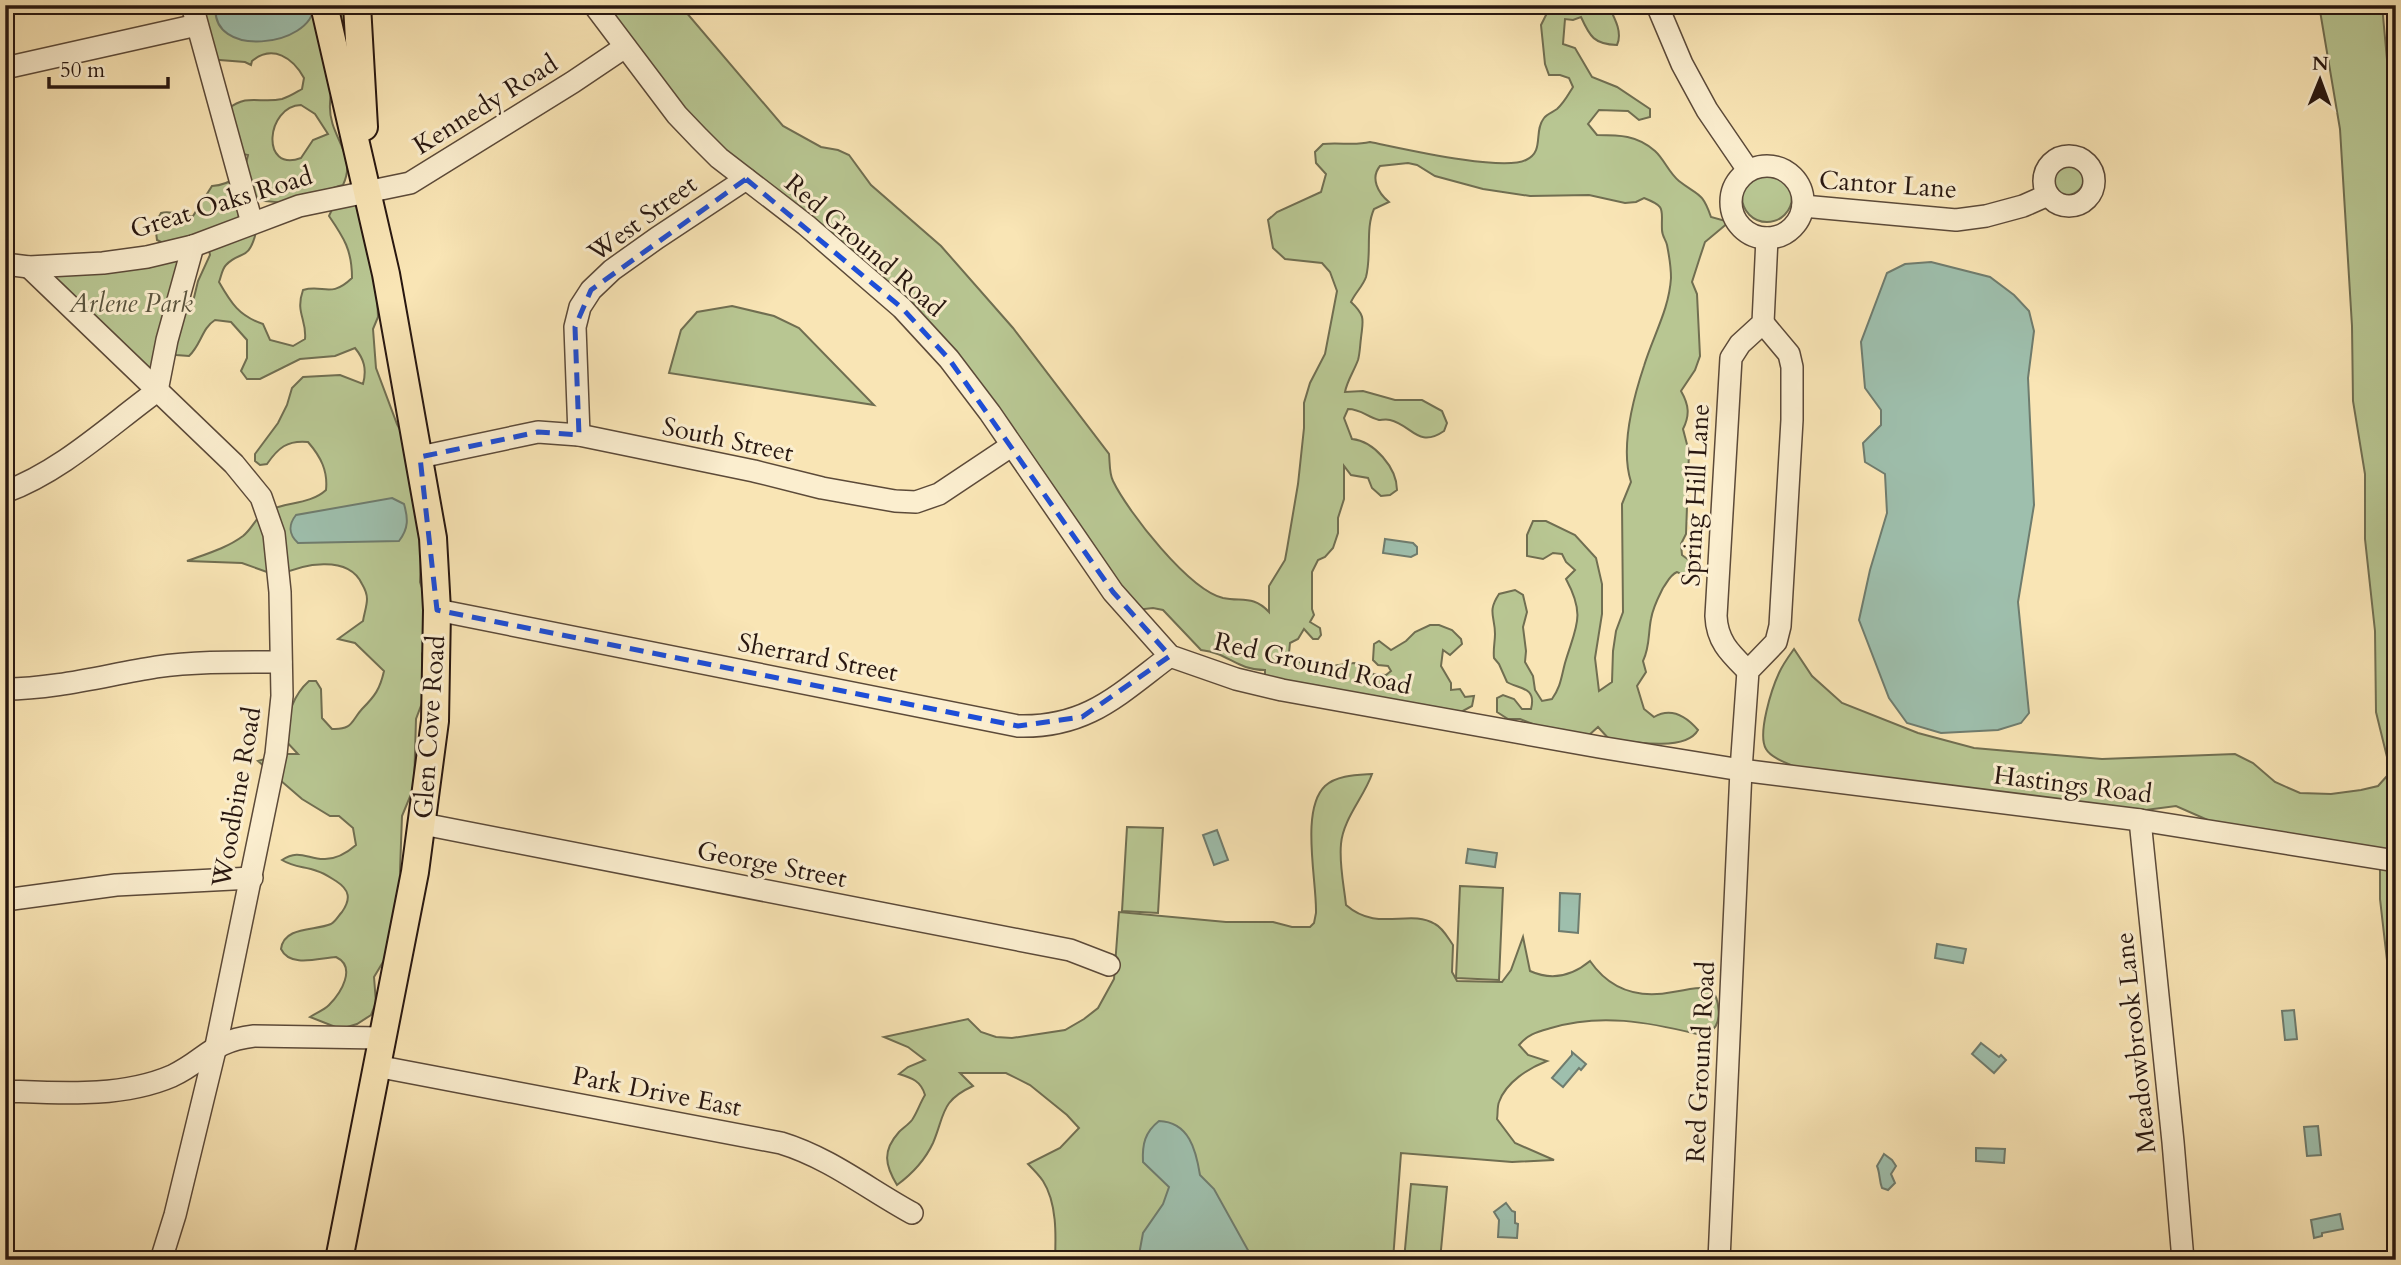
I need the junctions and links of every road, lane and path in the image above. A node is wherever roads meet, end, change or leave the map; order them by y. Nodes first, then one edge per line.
1 (324, 5) edge
2 (357, 5) edge
3 (594, 5) edge
4 (1657, 5) edge
5 (195, 15) edge
6 (625, 47) junction
7 (5, 68) edge
8 (1748, 170) junction
9 (746, 179) junction
10 (368, 192) junction
11 (2048, 195) dead end
12 (1803, 206) junction
13 (252, 223) junction
14 (1767, 238) junction
15 (193, 246) junction
16 (5, 264) edge
17 (29, 267) junction
18 (1763, 323) junction
19 (157, 391) junction
20 (579, 435) junction
21 (1012, 446) junction
22 (420, 457) junction
23 (5, 492) edge
24 (437, 610) junction
25 (1170, 656) junction
26 (281, 662) junction
27 (1748, 671) junction
28 (5, 689) edge
29 (1741, 770) junction
30 (2140, 820) junction
31 (423, 824) junction
32 (2396, 861) edge
33 (252, 878) junction
34 (5, 900) edge
35 (1109, 965) dead end
36 (381, 1038) junction
37 (216, 1046) junction
38 (376, 1066) junction
39 (5, 1091) edge
40 (912, 1213) dead end
41 (163, 1259) edge
42 (339, 1260) edge
43 (1719, 1260) edge
44 (2183, 1260) edge

1 - 10 main road, Glen Cove Road
2 - 10 main road, Glen Cove Road
3 - 6 street, Red Ground Road
4 - 8 street
5 - 7 street
5 - 13 street
6 - 9 street, Red Ground Road
6 - 10 street, Kennedy Road
8 - 12 street
8 - 14 street
9 - 20 street, West Street
9 - 21 street, Red Ground Road
10 - 13 street, Great Oaks Road
10 - 22 main road, Glen Cove Road
11 - 12 street, Cantor Lane
12 - 14 street
13 - 15 street, Great Oaks Road
14 - 18 street
15 - 17 street, Great Oaks Road
15 - 19 street
16 - 17 street, Great Oaks Road
17 - 19 street, Woodbine Road
18 - 27 street
18 - 27 street, Spring Hill Lane
19 - 23 street
19 - 26 street, Woodbine Road
20 - 21 street, South Street
20 - 22 street, South Street
21 - 25 street, Red Ground Road
22 - 24 main road, Glen Cove Road
24 - 25 street, Sherrard Street
24 - 31 main road, Glen Cove Road
25 - 29 street, Red Ground Road
26 - 28 street
26 - 33 street, Woodbine Road
27 - 29 street
29 - 30 street, Hastings Road
29 - 43 street, Red Ground Road
30 - 32 street, Hastings Road
30 - 44 street, Meadowbrook Lane
31 - 35 street, George Street
31 - 36 main road, Glen Cove Road
33 - 34 street
33 - 37 street, Woodbine Road
36 - 37 street
36 - 38 main road, Glen Cove Road
37 - 39 street
37 - 41 street, Woodbine Road
38 - 40 street, Park Drive East
38 - 42 main road, Glen Cove Road

